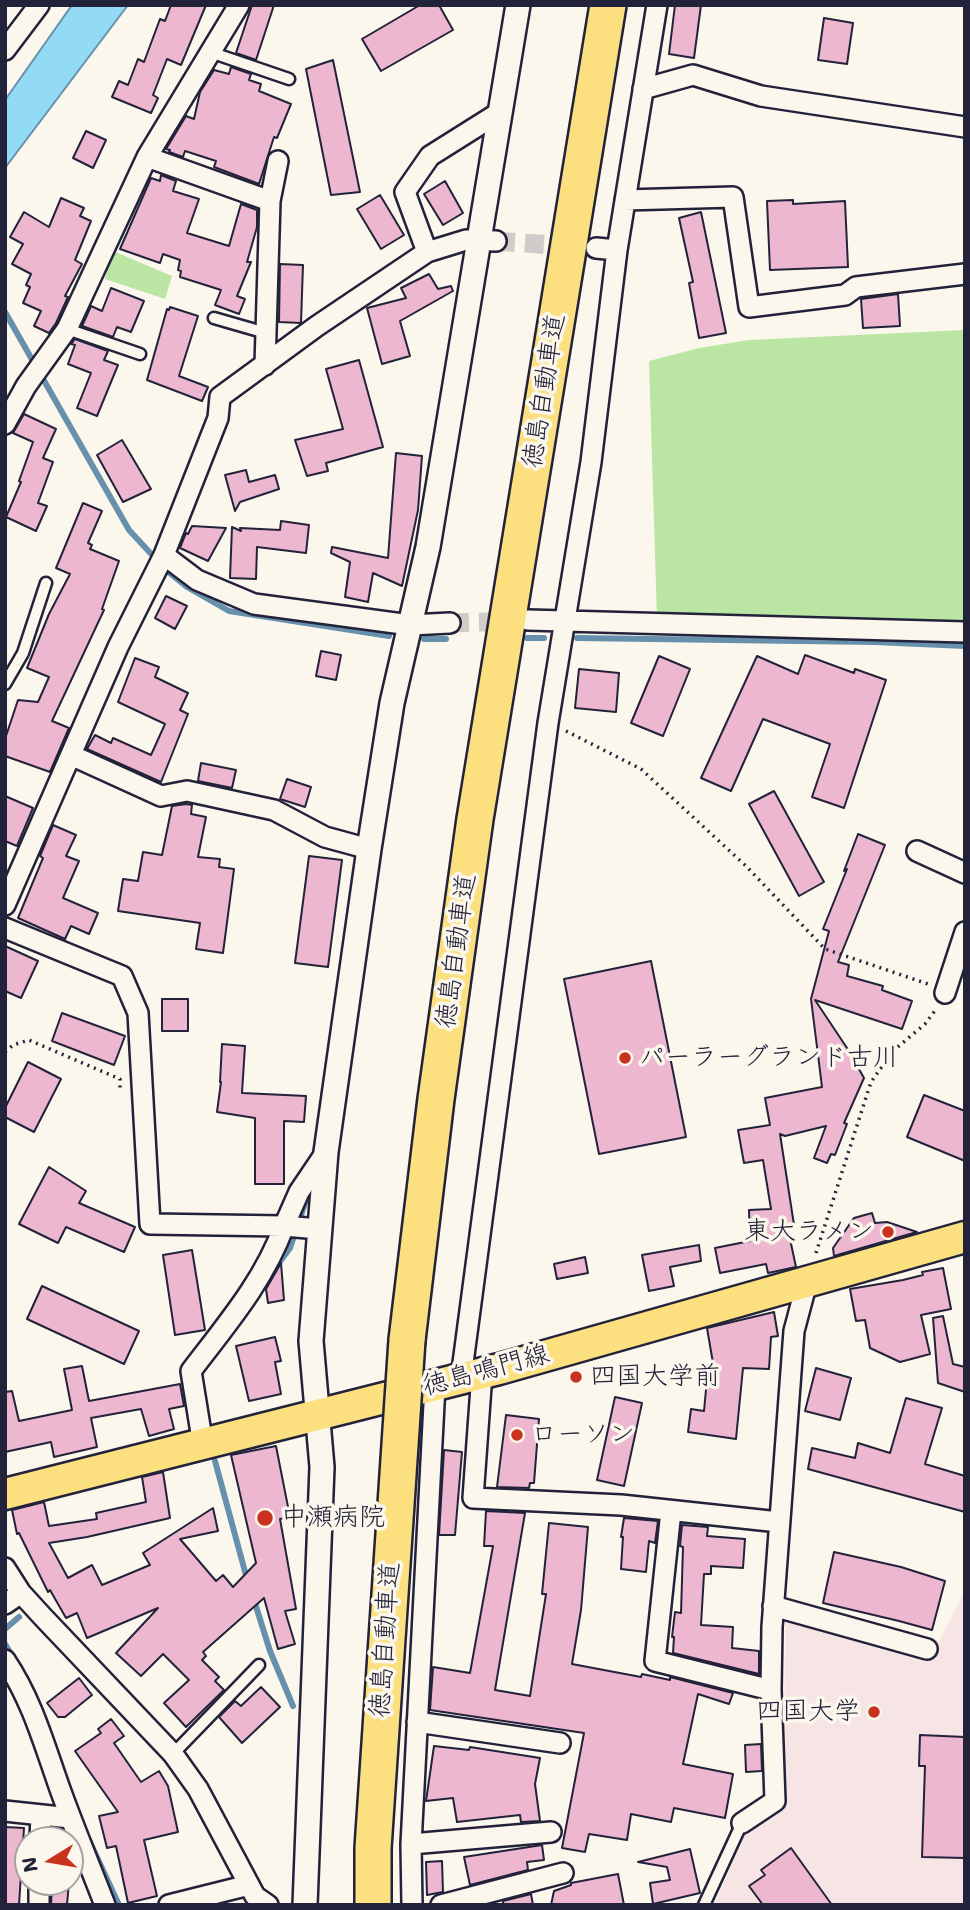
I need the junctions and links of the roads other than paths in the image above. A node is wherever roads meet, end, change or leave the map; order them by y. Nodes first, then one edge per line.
1 (38, 5) edge
2 (239, 5) edge
3 (518, 5) edge
4 (608, 5) edge
5 (657, 5) edge
6 (9, 41) edge
7 (209, 51) junction
8 (289, 79) dead end
9 (643, 89) junction
10 (500, 112) junction
11 (965, 127) edge
12 (147, 157) junction
13 (278, 160) dead end
14 (625, 200) junction
15 (270, 201) junction
16 (488, 241) junction
17 (596, 248) tunnel mouth
18 (617, 250) junction
19 (427, 252) junction
20 (965, 274) edge
21 (214, 318) dead end
22 (66, 329) junction
23 (266, 333) junction
24 (140, 354) dead end
25 (265, 365) junction
26 (5, 424) edge
27 (161, 561) junction
28 (46, 583) dead end
29 (528, 620) tunnel mouth
30 (565, 622) junction
31 (450, 623) tunnel mouth
32 (410, 625) junction
33 (965, 632) edge
34 (5, 684) edge
35 (71, 755) junction
36 (369, 849) junction
37 (917, 851) dead end
38 (965, 873) edge
39 (5, 905) edge
40 (5, 928) edge
41 (965, 932) edge
42 (944, 993) road end
43 (326, 1152) junction
44 (299, 1228) junction
45 (965, 1237) edge
46 (807, 1282) junction
47 (459, 1379) junction
48 (318, 1415) junction
49 (203, 1445) junction
50 (5, 1494) edge
51 (671, 1511) junction
52 (779, 1522) junction
53 (5, 1568) edge
54 (22, 1593) junction
55 (5, 1604) edge
56 (773, 1606) junction
57 (927, 1649) dead end
58 (5, 1660) edge
59 (259, 1665) dead end
60 (771, 1690) junction
61 (417, 1722) junction
62 (560, 1743) dead end
63 (173, 1754) junction
64 (5, 1811) edge
65 (41, 1815) junction
66 (70, 1818) junction
67 (742, 1823) joint
68 (41, 1826) edge
69 (551, 1832) dead end
70 (411, 1844) junction
71 (563, 1873) dead end
72 (249, 1885) junction
73 (105, 1905) edge
74 (169, 1905) edge
75 (268, 1905) edge
76 (305, 1905) edge
77 (373, 1905) edge
78 (412, 1905) edge
79 (441, 1905) edge
80 (704, 1905) edge

1 - 6 street
2 - 7 street
3 - 10 street
4 - 77 highway, 徳島自動車道, bridge
5 - 9 street
7 - 8 lane
7 - 12 street
9 - 11 street
9 - 14 street
10 - 16 street
10 - 19 street
12 - 15 street
12 - 22 street
13 - 15 street
14 - 18 street
14 - 20 street
15 - 23 street
16 - 19 street
16 - 32 street
17 - 18 street
18 - 30 street
19 - 25 street
21 - 23 lane
22 - 24 lane
22 - 26 street
23 - 25 street
25 - 27 street
27 - 32 street
27 - 35 street
28 - 34 lane
29 - 30 street
30 - 33 street
30 - 47 street
31 - 32 street
32 - 36 street
35 - 36 street
35 - 39 street
36 - 43 street
37 - 38 street
40 - 44 street
41 - 42 street
43 - 44 street
43 - 44 street
44 - 48 street
44 - 49 street
45 - 46 main road, 徳島鳴門線
46 - 47 main road, 徳島鳴門線
46 - 52 street
47 - 48 main road, 徳島鳴門線
47 - 51 street
47 - 61 street
48 - 49 main road, 徳島鳴門線
48 - 76 street
49 - 50 main road, 徳島鳴門線
51 - 52 street
51 - 60 street
52 - 56 street
53 - 54 street
54 - 55 street
54 - 63 street
56 - 57 street
56 - 60 street
58 - 66 street
59 - 63 lane
60 - 67 street
61 - 62 street
61 - 70 street
63 - 72 street
64 - 65 street
65 - 66 street
65 - 68 street
66 - 73 street
67 - 80 lane
69 - 70 street
70 - 78 street
71 - 79 street
72 - 74 street
72 - 75 street

